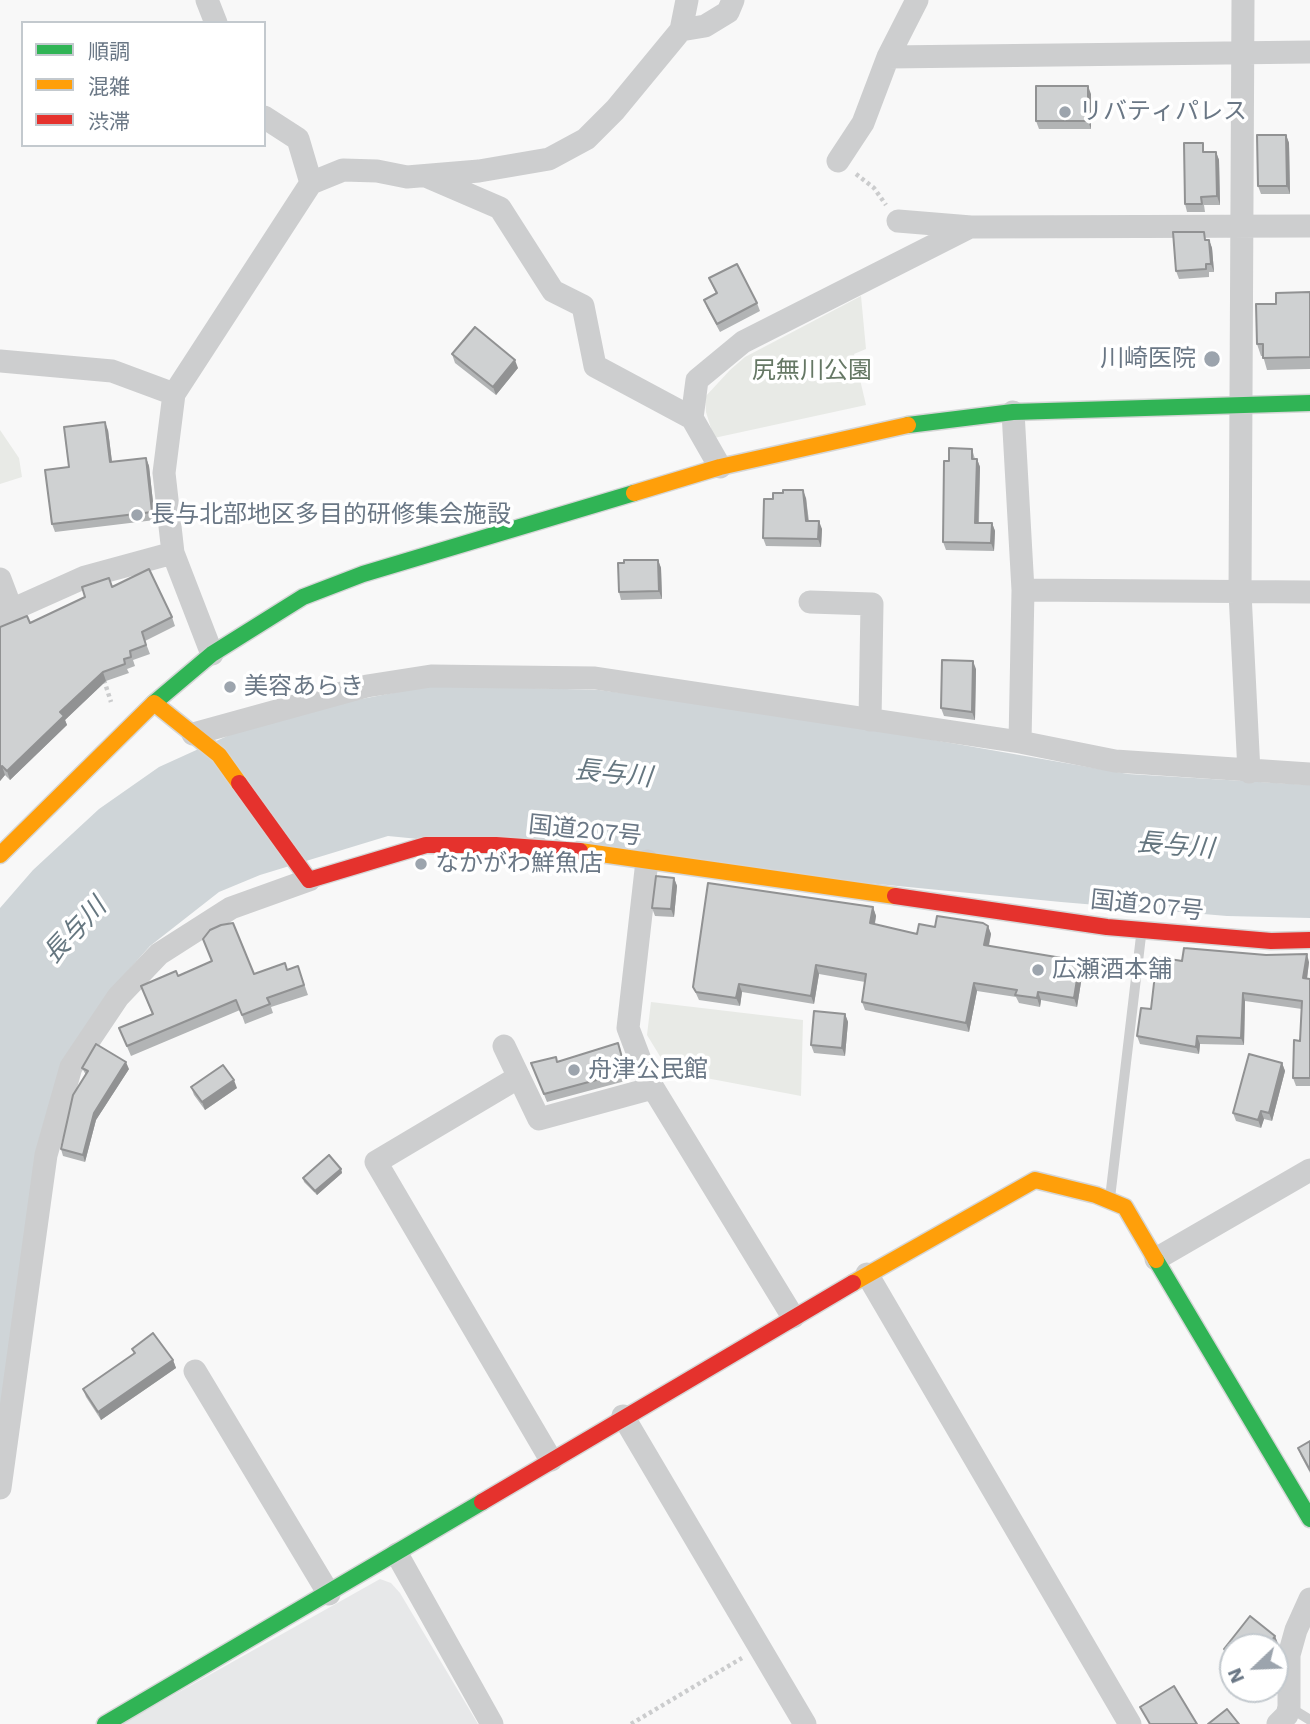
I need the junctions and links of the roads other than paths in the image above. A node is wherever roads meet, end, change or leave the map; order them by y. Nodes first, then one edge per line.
1 (207, 0) edge
2 (687, 0) edge
3 (733, 0) edge
4 (917, 0) edge
5 (1243, 0) edge
6 (215, 21) edge
7 (681, 30) junction
8 (1245, 52) junction
9 (1310, 52) edge
10 (888, 57) junction
11 (266, 118) edge
12 (838, 161) road end
13 (425, 175) junction
14 (311, 183) junction
15 (898, 221) road end
16 (1310, 226) edge
17 (971, 227) junction
18 (1243, 227) junction
19 (0, 361) edge
20 (174, 394) junction
21 (1310, 403) edge
22 (1240, 404) junction
23 (1013, 412) junction
24 (692, 418) junction
25 (720, 467) junction
26 (173, 553) junction
27 (0, 579) edge
28 (1023, 590) junction
29 (1310, 592) edge
30 (1240, 593) junction
31 (810, 602) dead end
32 (6, 612) edge
33 (212, 654) junction
34 (154, 704) junction
35 (870, 720) junction
36 (199, 739) junction
37 (1020, 742) junction
38 (1249, 772) junction
39 (1310, 774) edge
40 (0, 855) edge
41 (646, 861) junction
42 (304, 875) junction
43 (1142, 929) junction
44 (1310, 940) edge
45 (504, 1046) dead end
46 (519, 1077) junction
47 (653, 1088) junction
48 (1310, 1170) edge
49 (1110, 1201) junction
50 (1156, 1259) junction
51 (867, 1274) junction
52 (793, 1317) junction
53 (195, 1371) dead end
54 (623, 1416) junction
55 (551, 1460) junction
56 (0, 1488) edge
57 (1310, 1519) edge
58 (397, 1554) junction
59 (329, 1594) junction
60 (1310, 1599) edge
61 (1284, 1716) edge
62 (1310, 1720) edge
63 (105, 1724) edge
64 (492, 1724) edge
65 (804, 1724) edge
66 (1130, 1724) edge

1 - 6 street
2 - 7 street
3 - 7 street
4 - 10 street
5 - 8 street
7 - 13 street
8 - 9 street
8 - 10 street
8 - 18 street
10 - 12 street
11 - 14 street
13 - 14 street
13 - 24 street
14 - 20 street
15 - 17 street
16 - 18 street
17 - 18 street
17 - 24 street
18 - 22 street
19 - 20 street
20 - 26 street
21 - 22 main road
22 - 23 main road
22 - 30 street
23 - 25 main road
23 - 28 street
24 - 25 street
25 - 33 main road
26 - 32 street
26 - 33 street
27 - 32 street
28 - 30 street
28 - 37 street
29 - 30 street
30 - 38 street
31 - 35 street
33 - 34 main road
34 - 36 main road
34 - 40 main road
35 - 36 street
35 - 37 street
36 - 42 main road
37 - 38 street
38 - 39 street
41 - 42 main road, 国道207号
41 - 43 main road, 国道207号
41 - 47 street
42 - 56 street
43 - 44 main road, 国道207号
43 - 49 lane
45 - 46 street
46 - 47 street
46 - 55 street
47 - 52 street
48 - 50 street
49 - 50 main road
49 - 51 main road
50 - 57 main road
51 - 52 main road
51 - 66 street
52 - 54 main road
53 - 59 street
54 - 55 main road
54 - 65 street
55 - 58 main road
58 - 59 main road
58 - 64 street
59 - 63 main road
60 - 61 street
61 - 62 lane

